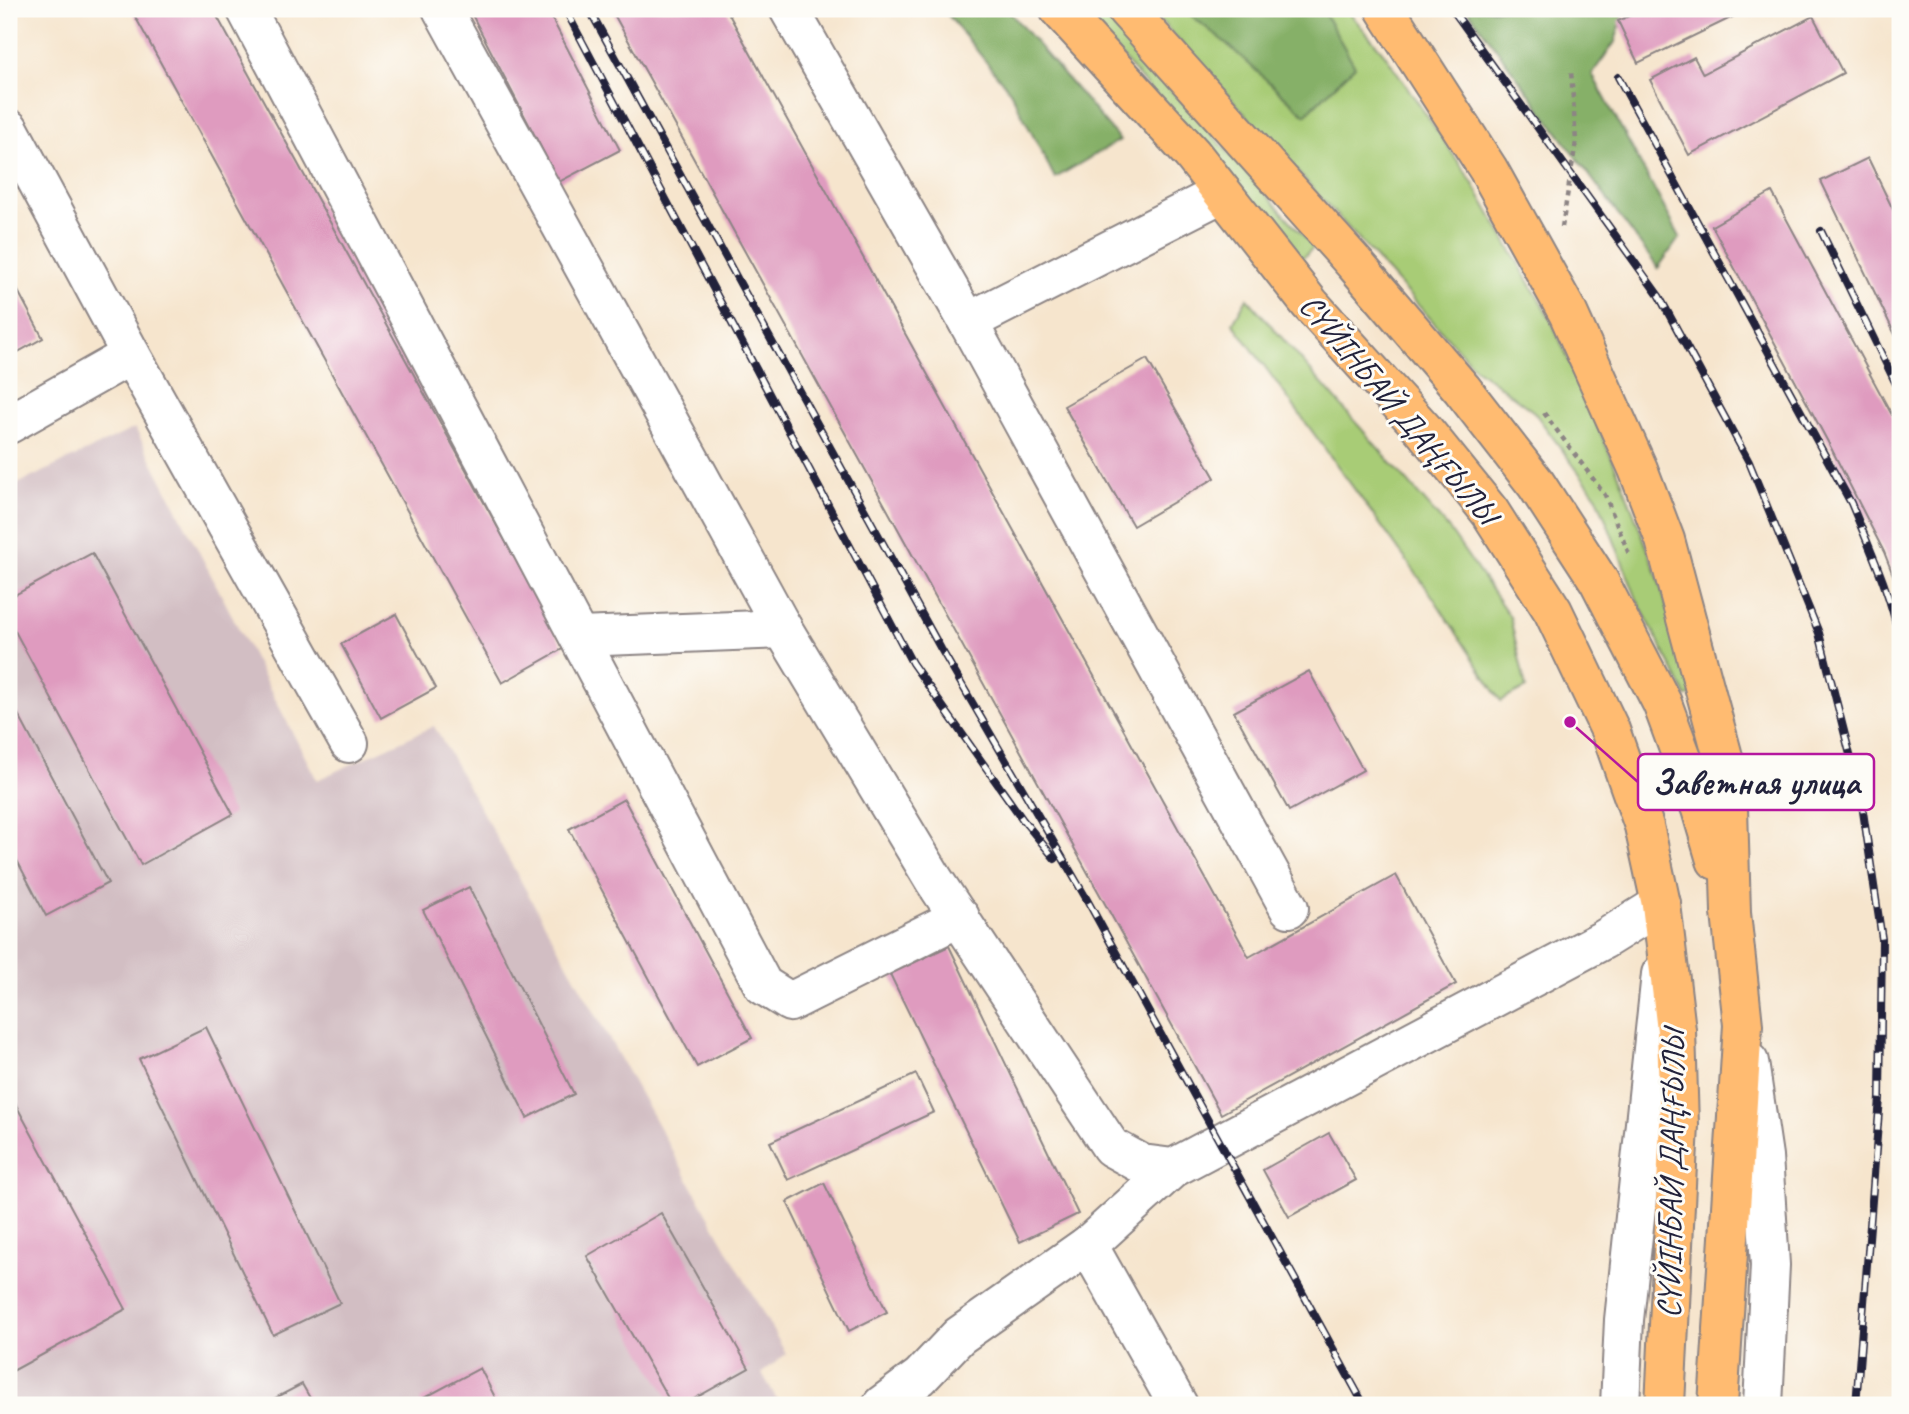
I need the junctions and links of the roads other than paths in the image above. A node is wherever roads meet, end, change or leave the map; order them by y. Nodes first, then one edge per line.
1 (246, 9) edge
2 (442, 9) edge
3 (789, 9) edge
4 (1059, 9) edge
5 (1126, 9) edge
6 (1388, 14) edge
7 (9, 129) edge
8 (1222, 192) junction
9 (1355, 264) junction
10 (1310, 304) junction
11 (968, 322) junction
12 (131, 355) junction
13 (9, 424) edge
14 (783, 629) junction
15 (579, 637) junction
16 (349, 743) dead end
17 (1289, 908) dead end
18 (1731, 913) junction
19 (960, 917) junction
20 (1663, 922) junction
21 (1743, 1025) junction
22 (1173, 1168) junction
23 (1088, 1245) junction
24 (882, 1405) edge
25 (1178, 1405) edge
26 (1620, 1405) edge
27 (1665, 1405) edge
28 (1718, 1405) edge
29 (1763, 1405) edge

1 - 15 street
2 - 14 street
3 - 11 street
4 - 8 main road, СҮЙІНБАЙ ДАҢҒЫЛЫ
5 - 9 main road, СҮЙІНБАЙ ДАҢҒЫЛЫ
6 - 18 main road, СҮЙІНБАЙ ДАҢҒЫЛЫ
7 - 12 street
8 - 10 main road, СҮЙІНБАЙ ДАҢҒЫЛЫ
8 - 11 street
9 - 10 main road
9 - 18 main road, СҮЙІНБАЙ ДАҢҒЫЛЫ
10 - 20 main road, СҮЙІНБАЙ ДАҢҒЫЛЫ
11 - 17 street
12 - 13 street
12 - 16 street
14 - 15 street
14 - 19 street
15 - 19 street
18 - 21 main road, СҮЙІНБАЙ ДАҢҒЫЛЫ
19 - 22 street
20 - 22 street
20 - 26 street
20 - 27 main road, СҮЙІНБАЙ ДАҢҒЫЛЫ
21 - 28 main road, СҮЙІНБАЙ ДАҢҒЫЛЫ
21 - 29 street
22 - 23 street
23 - 24 street
23 - 25 street

